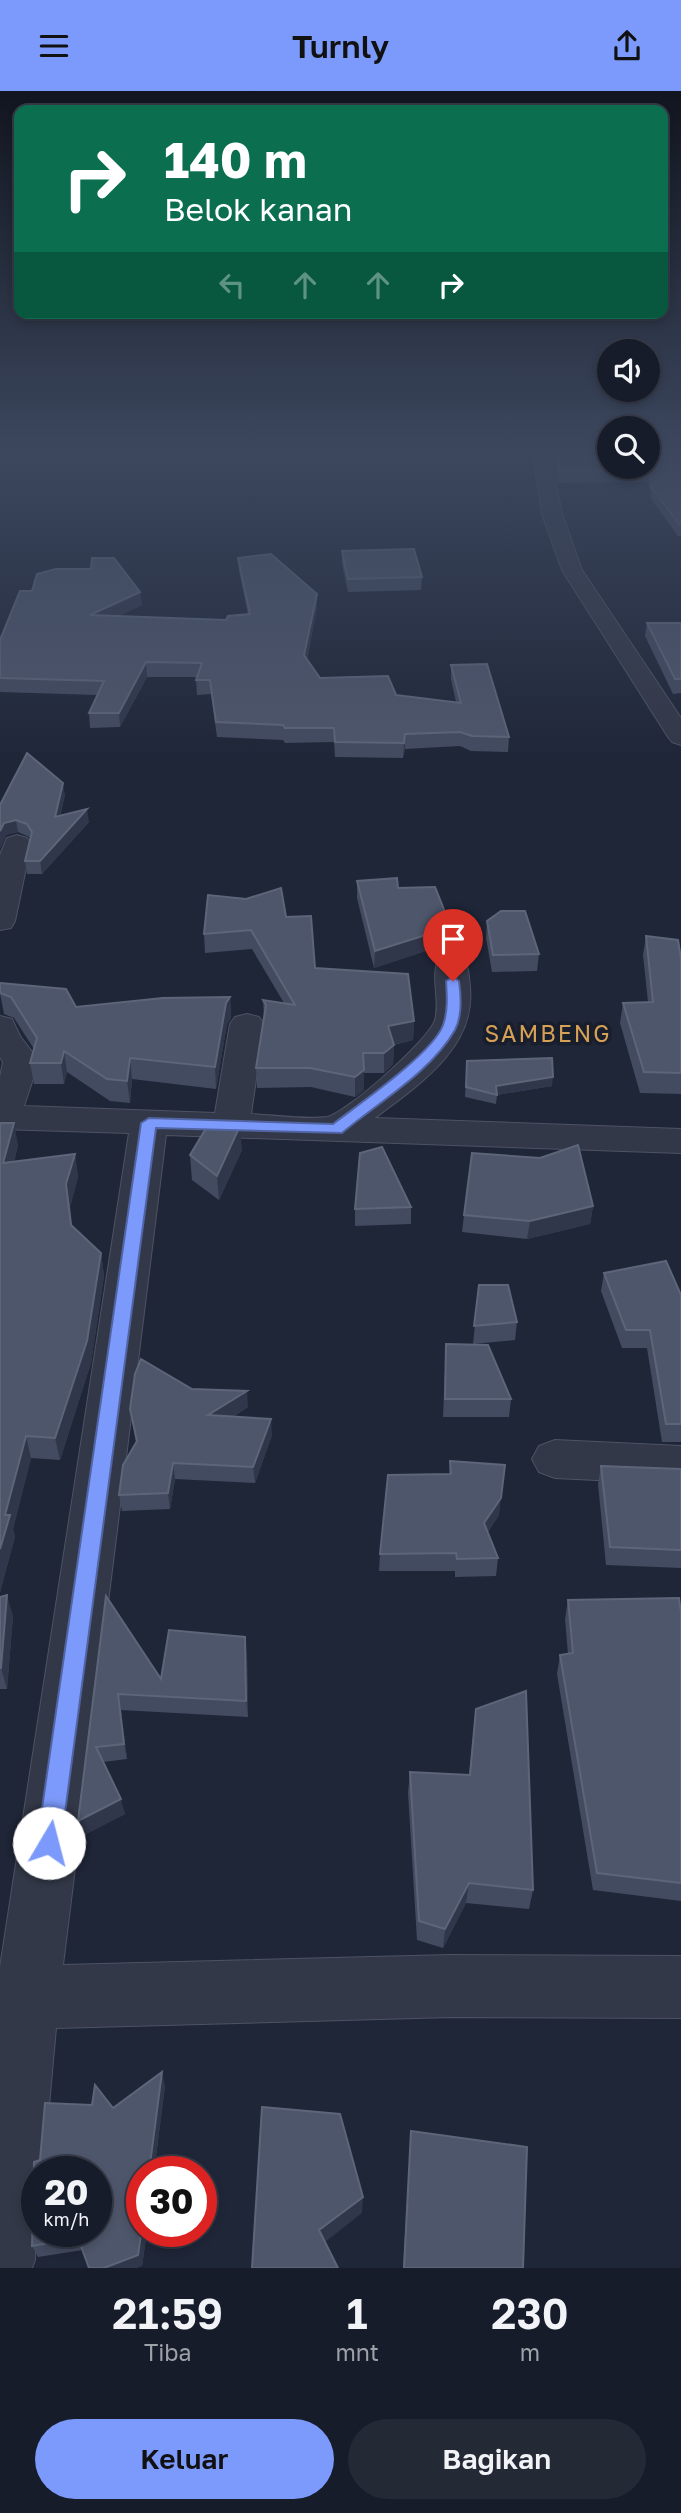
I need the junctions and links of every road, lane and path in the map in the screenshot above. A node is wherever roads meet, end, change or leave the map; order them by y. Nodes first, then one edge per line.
1 (567, 557) edge
2 (681, 737) edge
3 (17, 844) dead end
4 (0, 921) edge
5 (451, 964) dead end
6 (247, 1024) dead end
7 (0, 1026) edge
8 (0, 1117) edge
9 (149, 1123) junction
10 (231, 1125) junction
11 (337, 1129) junction
12 (681, 1141) edge
13 (555, 1459) dead end
14 (681, 1465) edge
15 (681, 1987) edge
16 (14, 1997) edge
17 (0, 2260) edge

1 - 2 street
3 - 4 street
5 - 11 street
6 - 10 street
7 - 8 street
8 - 9 street
9 - 10 street
9 - 16 street
10 - 11 street
11 - 12 street
13 - 14 street
15 - 16 street
16 - 17 street

